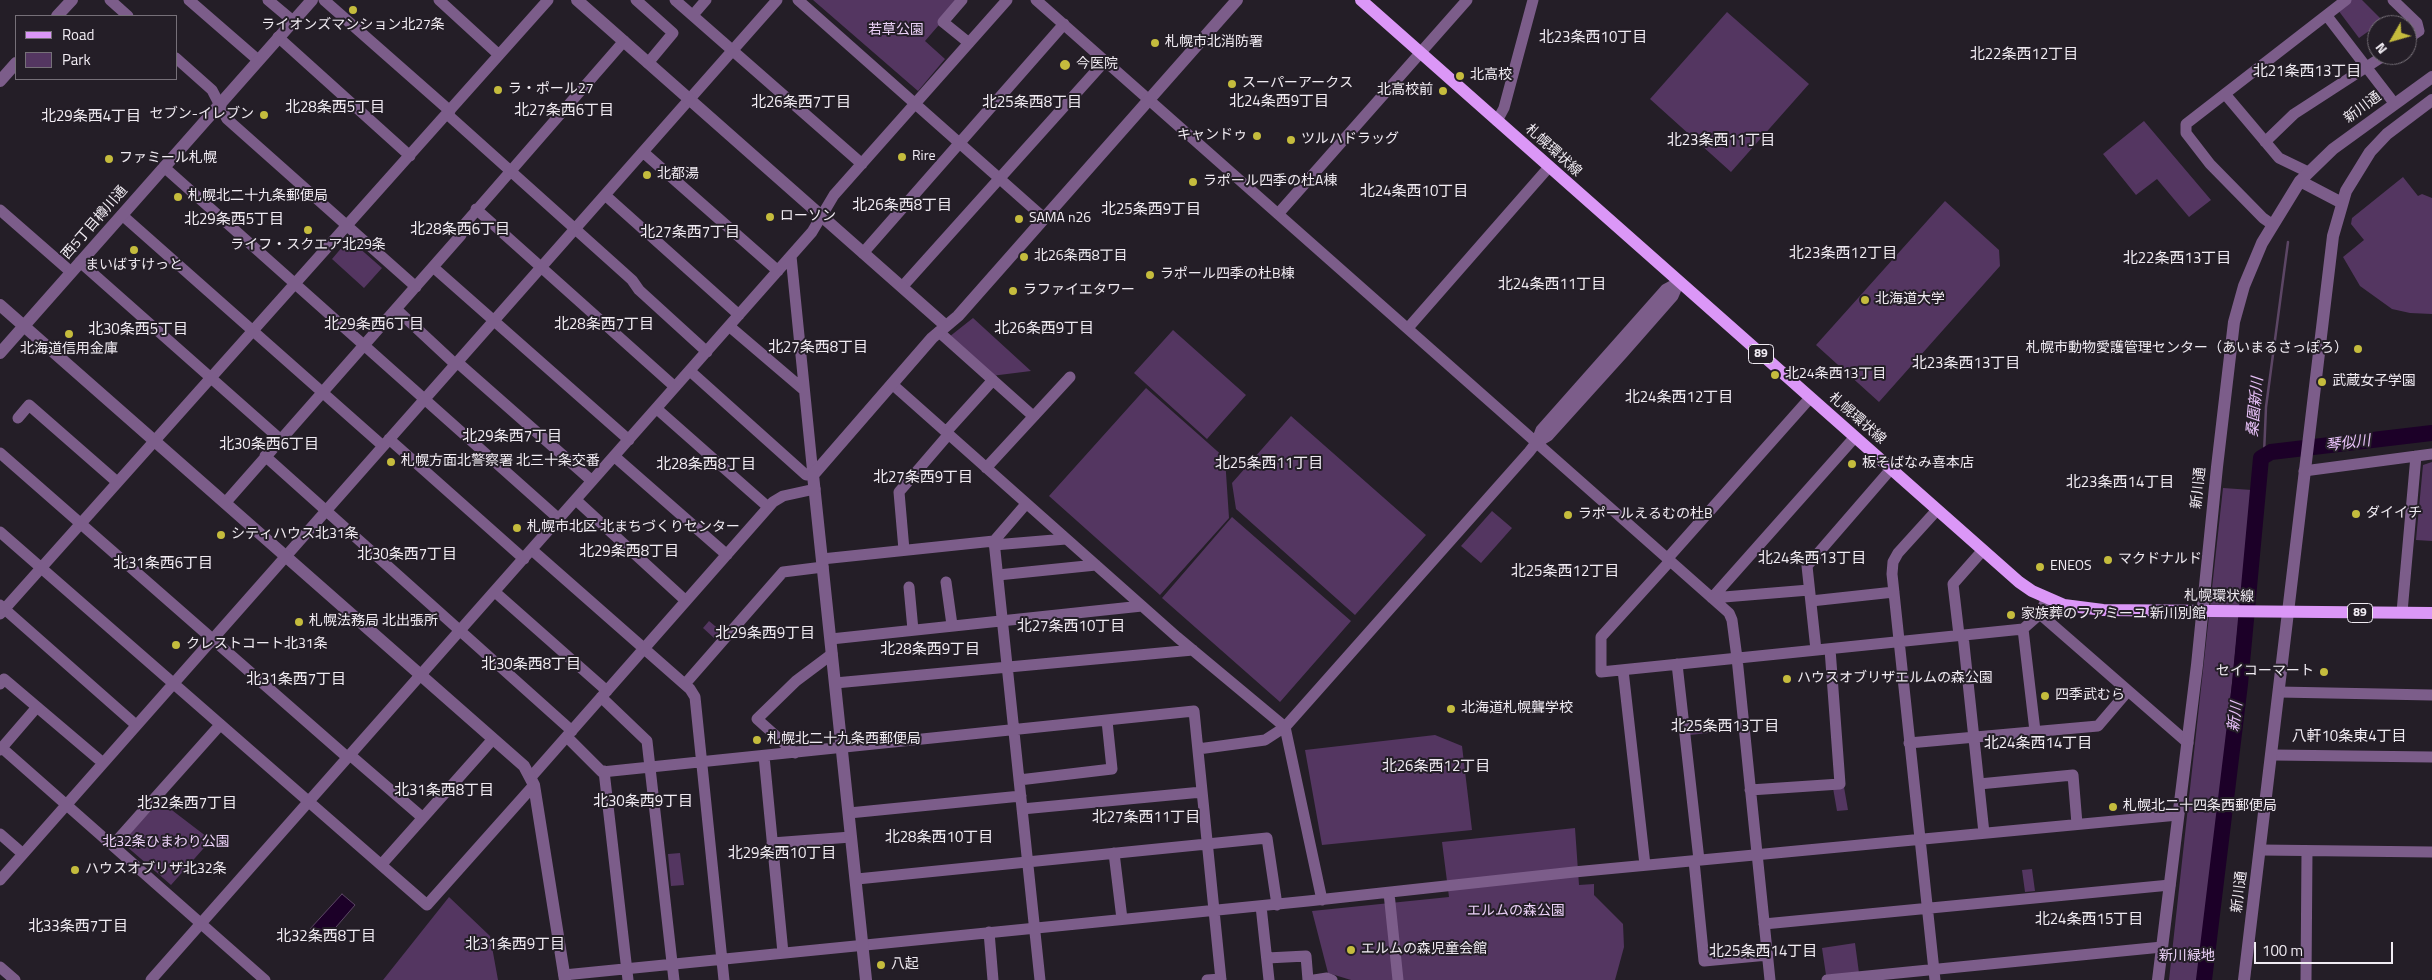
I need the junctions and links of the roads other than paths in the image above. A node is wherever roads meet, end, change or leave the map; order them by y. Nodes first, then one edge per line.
1 (72, 0) edge
2 (110, 0) edge
3 (189, 0) edge
4 (268, 0) edge
5 (312, 0) edge
6 (324, 0) edge
7 (439, 0) edge
8 (548, 0) edge
9 (577, 0) edge
10 (636, 0) edge
11 (675, 0) edge
12 (706, 0) edge
13 (777, 0) edge
14 (798, 0) edge
15 (962, 0) edge
16 (1007, 0) edge
17 (1036, 0) edge
18 (1237, 0) edge
19 (1361, 0) edge
20 (1467, 0) edge
21 (1533, 0) edge
22 (2346, 0) edge
23 (2393, 0) edge
24 (58, 15) edge
25 (127, 15) edge
26 (2409, 15) edge
27 (693, 16) junction
28 (2327, 16) junction
29 (292, 22) junction
30 (1064, 24) junction
31 (278, 38) junction
32 (624, 42) junction
33 (969, 43) junction
34 (733, 50) junction
35 (1421, 53) junction
36 (499, 55) junction
37 (178, 60) edge
38 (258, 60) junction
39 (1105, 61) junction
40 (648, 63) junction
41 (15, 64) edge
42 (2371, 65) edge
43 (2367, 68) junction
44 (2432, 77) edge
45 (0, 81) edge
46 (2225, 94) junction
47 (689, 100) junction
48 (1149, 100) junction
49 (2432, 100) edge
50 (2394, 103) junction
51 (219, 104) junction
52 (915, 104) junction
53 (448, 112) junction
54 (1497, 121) junction
55 (2265, 142) junction
56 (960, 143) junction
57 (643, 152) junction
58 (410, 156) junction
59 (862, 164) junction
60 (164, 167) junction
61 (1549, 167) junction
62 (511, 170) junction
63 (2304, 176) junction
64 (1000, 179) junction
65 (604, 195) junction
66 (2342, 204) junction
67 (0, 210) edge
68 (476, 210) junction
69 (1278, 214) junction
70 (122, 215) junction
71 (821, 215) junction
72 (1044, 218) junction
73 (346, 225) junction
74 (2273, 225) junction
75 (576, 228) junction
76 (863, 253) junction
77 (791, 256) junction
78 (80, 262) junction
79 (433, 267) junction
80 (541, 267) junction
81 (778, 271) junction
82 (71, 272) junction
83 (1679, 282) junction
84 (293, 284) junction
85 (416, 286) junction
86 (902, 287) junction
87 (0, 305) edge
88 (396, 309) junction
89 (739, 315) junction
90 (494, 320) junction
91 (24, 326) junction
92 (729, 326) junction
93 (1408, 328) junction
94 (943, 329) junction
95 (252, 330) junction
96 (363, 346) junction
97 (707, 352) junction
98 (0, 353) edge
99 (456, 363) junction
100 (690, 371) junction
101 (210, 377) junction
102 (1070, 377) dead end
103 (993, 380) junction
104 (892, 384) junction
105 (675, 387) junction
106 (804, 390) junction
107 (322, 392) junction
108 (1810, 398) junction
109 (423, 400) junction
110 (657, 409) junction
111 (1033, 416) junction
112 (18, 418) dead end
113 (947, 433) junction
114 (1855, 437) junction
115 (155, 439) junction
116 (280, 439) junction
117 (629, 440) junction
118 (386, 442) junction
119 (1536, 443) junction
120 (0, 453) edge
121 (2432, 454) edge
122 (266, 456) junction
123 (614, 456) junction
124 (2416, 456) junction
125 (986, 468) junction
126 (1891, 469) junction
127 (2305, 469) junction
128 (813, 475) junction
129 (592, 481) junction
130 (117, 482) junction
131 (815, 489) junction
132 (576, 500) junction
133 (226, 502) junction
134 (1026, 504) junction
135 (768, 507) junction
136 (1937, 510) junction
137 (326, 511) junction
138 (559, 519) junction
139 (80, 524) junction
140 (0, 532) edge
141 (1066, 538) junction
142 (994, 543) junction
143 (532, 550) junction
144 (904, 550) junction
145 (1983, 550) junction
146 (727, 555) junction
147 (287, 556) junction
148 (524, 559) junction
149 (1668, 560) junction
150 (823, 563) junction
151 (1096, 565) junction
152 (41, 568) junction
153 (998, 575) junction
154 (946, 582) dead end
155 (909, 587) dead end
156 (495, 592) junction
157 (1894, 592) junction
158 (1810, 595) junction
159 (1712, 598) junction
160 (2047, 598) junction
161 (686, 601) junction
162 (1142, 606) junction
163 (2, 609) edge
164 (2202, 611) junction
165 (2402, 612) junction
166 (2288, 613) junction
167 (2432, 613) edge
168 (2040, 614) junction
169 (1002, 619) junction
170 (952, 626) junction
171 (2023, 629) junction
172 (913, 630) junction
173 (460, 631) junction
174 (1961, 635) junction
175 (213, 638) junction
176 (831, 639) junction
177 (1899, 642) junction
178 (644, 649) junction
179 (1830, 649) junction
180 (1193, 650) junction
181 (1816, 650) junction
182 (832, 654) junction
183 (1737, 658) junction
184 (1677, 664) junction
185 (1007, 667) junction
186 (1623, 670) junction
187 (420, 676) junction
188 (835, 683) junction
189 (0, 684) edge
190 (173, 684) junction
191 (685, 684) junction
192 (2128, 691) junction
193 (2279, 692) junction
194 (604, 694) junction
195 (2432, 695) edge
196 (37, 707) junction
197 (1107, 721) junction
198 (136, 725) junction
199 (220, 725) junction
200 (1285, 727) junction
201 (1014, 730) junction
202 (2035, 731) junction
203 (569, 734) junction
204 (1974, 737) junction
205 (493, 739) junction
206 (1909, 743) junction
207 (2188, 743) junction
208 (842, 748) junction
209 (1, 749) edge
210 (1198, 749) junction
211 (795, 753) junction
212 (2272, 754) junction
213 (348, 756) junction
214 (764, 756) junction
215 (2432, 757) edge
216 (702, 762) junction
217 (103, 763) junction
218 (651, 768) junction
219 (604, 771) junction
220 (1019, 780) junction
221 (532, 781) junction
222 (1979, 784) junction
223 (1750, 790) junction
224 (1202, 792) junction
225 (1021, 796) junction
226 (308, 802) junction
227 (67, 804) junction
228 (1022, 809) junction
229 (849, 813) junction
230 (2178, 815) junction
231 (423, 818) junction
232 (2077, 824) junction
233 (1984, 833) junction
234 (0, 834) edge
235 (851, 837) junction
236 (1920, 839) junction
237 (772, 844) junction
238 (113, 845) junction
239 (1208, 845) junction
240 (2261, 850) junction
241 (2307, 851) junction
242 (2432, 852) edge
243 (23, 854) junction
244 (1114, 854) junction
245 (1757, 855) junction
246 (1027, 861) junction
247 (1696, 861) junction
248 (381, 865) junction
249 (1645, 866) junction
250 (857, 879) junction
251 (0, 880) edge
252 (2170, 885) junction
253 (1389, 893) junction
254 (1322, 900) junction
255 (1277, 905) junction
256 (1261, 906) junction
257 (1927, 908) junction
258 (1214, 910) junction
259 (1122, 919) junction
260 (202, 922) junction
261 (1764, 924) junction
262 (1034, 928) junction
263 (989, 932) junction
264 (862, 945) junction
265 (2162, 947) junction
266 (784, 953) junction
267 (1768, 954) junction
268 (1267, 958) junction
269 (722, 959) junction
270 (672, 964) junction
271 (0, 967) edge
272 (627, 974) edge
273 (1934, 975) edge
274 (564, 978) edge
275 (1221, 979) edge
276 (15, 980) edge
277 (150, 980) edge
278 (265, 980) edge
279 (674, 980) edge
280 (724, 980) edge
281 (866, 980) edge
282 (993, 980) edge
283 (1040, 980) edge
284 (1207, 980) edge
285 (1269, 980) edge
286 (1308, 980) edge
287 (1314, 980) edge
288 (1332, 980) edge
289 (1398, 980) edge
290 (1770, 980) edge
291 (1827, 980) edge
292 (2158, 980) edge
293 (2244, 980) edge
294 (2306, 980) edge

1 - 24 street
2 - 25 street
3 - 38 street
4 - 29 street
5 - 29 street, 西5丁目樽川通
6 - 53 street
7 - 36 street
8 - 36 street
9 - 32 street
10 - 40 street
11 - 27 street
12 - 27 street
13 - 34 street
14 - 52 street
15 - 33 street
16 - 33 street
17 - 30 street
18 - 48 street
19 - 35 main road, 札幌環状線 / 89
20 - 35 street
21 - 54 street
22 - 28 street
23 - 26 street
27 - 34 street
28 - 43 street
28 - 46 street
29 - 31 street, 西5丁目樽川通
30 - 39 street
30 - 56 street
31 - 38 street, 西5丁目樽川通
31 - 58 street
32 - 40 street
32 - 62 street
33 - 52 street
34 - 47 street
34 - 59 street
35 - 54 main road, 札幌環状線 / 89
35 - 69 street
36 - 53 street
37 - 51 street
38 - 51 street, 西5丁目樽川通
39 - 48 street
39 - 64 street
40 - 47 street
41 - 45 street
42 - 43 street
43 - 50 street
43 - 55 street
44 - 50 street, 新川通
46 - 55 street
46 - 74 street
47 - 57 street
47 - 71 street
48 - 69 street
48 - 72 street
49 - 66 street, 新川通
50 - 63 street, 新川通
51 - 60 street, 西5丁目樽川通
51 - 73 street
52 - 56 street
52 - 59 street
53 - 58 street
53 - 62 street
54 - 61 main road, 札幌環状線 / 89
55 - 63 street
56 - 64 street
56 - 76 street
57 - 65 street
57 - 81 street
58 - 73 street
59 - 71 street
60 - 70 street, 西5丁目樽川通
60 - 84 street
61 - 83 main road, 札幌環状線 / 89
61 - 93 street
62 - 68 street
62 - 75 street
63 - 66 street
63 - 74 street, 新川通
64 - 72 street
64 - 86 street
65 - 75 street
65 - 89 street
66 - 127 street, 新川通
67 - 82 street
68 - 79 street
68 - 80 street
69 - 93 street
70 - 78 street, 西5丁目樽川通
70 - 95 street
71 - 76 street
71 - 77 street
72 - 94 street
73 - 84 street
73 - 85 street
74 - 164 street, 新川通
75 - 80 street
75 - 97 street
76 - 86 street
77 - 81 street
77 - 106 street
78 - 82 street, 西5丁目樽川通
78 - 101 street
79 - 85 street
79 - 90 street
80 - 90 street
80 - 105 street
81 - 89 street
82 - 91 street, 西5丁目樽川通
83 - 108 main road, 札幌環状線 / 89
83 - 119 street
84 - 95 street
84 - 96 street
85 - 88 street
86 - 94 street
87 - 91 street
88 - 96 street
88 - 99 street
89 - 92 street
90 - 99 street
90 - 117 street
91 - 98 street, 西5丁目樽川通
91 - 115 street
92 - 97 street
92 - 106 street
93 - 119 street
94 - 103 street
94 - 104 street
95 - 101 street
95 - 107 street
96 - 107 street
96 - 109 street
97 - 100 street
99 - 109 street
99 - 129 street
100 - 105 street
100 - 128 street
101 - 115 street
101 - 116 street
102 - 111 street
103 - 111 street
103 - 113 street
104 - 113 street
104 - 128 street
105 - 110 street
106 - 128 street
107 - 116 street
107 - 118 street
108 - 114 main road, 札幌環状線 / 89
108 - 149 street
109 - 118 street
109 - 138 street
110 - 117 street
110 - 135 street
111 - 125 street
112 - 130 street
113 - 125 street
113 - 144 street
114 - 126 main road, 札幌環状線 / 89
114 - 159 street
115 - 130 street
115 - 133 street
116 - 122 street
117 - 123 street
118 - 137 street
118 - 148 street
119 - 149 street
119 - 200 street
120 - 139 street
121 - 124 street
122 - 133 street
122 - 137 street
123 - 129 street
123 - 146 street
124 - 127 street
124 - 165 street
125 - 134 street
126 - 136 main road, 札幌環状線 / 89
126 - 158 street
127 - 166 street, 新川通
128 - 131 street
129 - 132 street
130 - 139 street
131 - 135 street
131 - 150 street
132 - 138 street
132 - 161 street
133 - 147 street
134 - 141 street
134 - 142 street
135 - 146 street
136 - 145 main road, 札幌環状線 / 89
136 - 157 street
137 - 147 street
137 - 173 street
138 - 143 street
139 - 152 street
139 - 175 street
140 - 152 street
141 - 142 street
141 - 151 street
142 - 144 street
142 - 153 street
143 - 148 street
143 - 178 street
144 - 150 street
145 - 160 main road, 札幌環状線 / 89
145 - 174 street
146 - 161 street
147 - 175 street
147 - 187 street
148 - 156 street
149 - 159 street
149 - 186 street
150 - 176 street
150 - 191 street
151 - 153 street
151 - 162 street
152 - 163 street
152 - 190 street
153 - 169 street
154 - 170 street
155 - 172 street
156 - 173 street
156 - 194 street
157 - 158 street
157 - 177 street
158 - 159 street
158 - 181 street
159 - 183 street
160 - 164 main road, 札幌環状線 / 89
160 - 168 street
161 - 178 street
162 - 169 street
162 - 180 street
163 - 198 street
164 - 166 main road, 札幌環状線 / 89
164 - 207 street, 新川通
165 - 166 main road, 札幌環状線 / 89
165 - 167 main road, 札幌環状線 / 89
166 - 193 street, 新川通
168 - 171 street
168 - 192 street
169 - 170 street
169 - 185 street
170 - 172 street
171 - 174 street
171 - 202 street
172 - 176 street
173 - 187 street
173 - 203 street
174 - 177 street
174 - 204 street
175 - 190 street
175 - 213 street
176 - 182 street
177 - 179 street
177 - 206 street
178 - 191 street
178 - 194 street
179 - 181 street
179 - 223 street
180 - 185 street
180 - 200 street
181 - 183 street
182 - 188 street
182 - 211 street
183 - 184 street
183 - 223 street
184 - 186 street
184 - 247 street
185 - 188 street
185 - 201 street
186 - 249 street
187 - 205 street
187 - 213 street
188 - 208 street
189 - 196 street
190 - 198 street
190 - 199 street
191 - 216 street
192 - 202 street
192 - 207 street
193 - 195 street
193 - 212 street, 新川通
194 - 203 street
194 - 218 street
196 - 209 street
196 - 217 street
197 - 201 street
197 - 210 street
197 - 220 street
198 - 217 street
199 - 226 street
199 - 238 street
200 - 210 street
200 - 254 street
201 - 208 street
201 - 220 street
202 - 204 street
203 - 219 street
203 - 221 street
204 - 206 street
204 - 222 street
205 - 221 street
205 - 231 street
206 - 236 street
207 - 230 street, 新川通
208 - 211 street
208 - 229 street
209 - 227 street
210 - 224 street
211 - 214 street
212 - 215 street
212 - 240 street, 新川通
213 - 226 street
213 - 231 street
214 - 216 street
214 - 237 street
216 - 218 street
216 - 269 street
217 - 227 street
218 - 219 street
218 - 270 street
219 - 272 street
220 - 225 street
221 - 248 street
221 - 274 street
222 - 232 street
222 - 233 street
223 - 245 street
224 - 228 street
224 - 239 street
225 - 228 street
225 - 229 street
226 - 248 street
226 - 260 street
227 - 238 street
227 - 243 street
228 - 246 street
229 - 235 street
230 - 232 street
230 - 252 street, 新川通
231 - 248 street
232 - 233 street
233 - 236 street
234 - 243 street
235 - 237 street
235 - 250 street
236 - 245 street
236 - 257 street
237 - 266 street
238 - 260 street
239 - 244 street
239 - 255 street
239 - 258 street
240 - 241 street
240 - 293 street, 新川通
241 - 242 street
241 - 294 street
243 - 251 street
244 - 246 street
244 - 259 street
245 - 247 street
245 - 261 street
246 - 250 street
246 - 262 street
247 - 249 street
247 - 267 street
249 - 253 street
250 - 264 street
252 - 257 street
252 - 265 street, 新川通
253 - 254 street
253 - 289 street
254 - 255 street
255 - 256 street
256 - 258 street
256 - 268 street
257 - 261 street
257 - 273 street
258 - 259 street
258 - 275 street
259 - 262 street
260 - 277 street
260 - 278 street
261 - 267 street
262 - 263 street
262 - 283 street
263 - 264 street
263 - 282 street
264 - 266 street
264 - 281 street
265 - 273 street
265 - 292 street, 新川通
266 - 269 street
267 - 290 street
268 - 285 street
268 - 286 street
269 - 270 street
269 - 280 street
270 - 272 street
270 - 279 street
271 - 276 street
272 - 274 street
273 - 291 street
275 - 284 street
287 - 288 street

